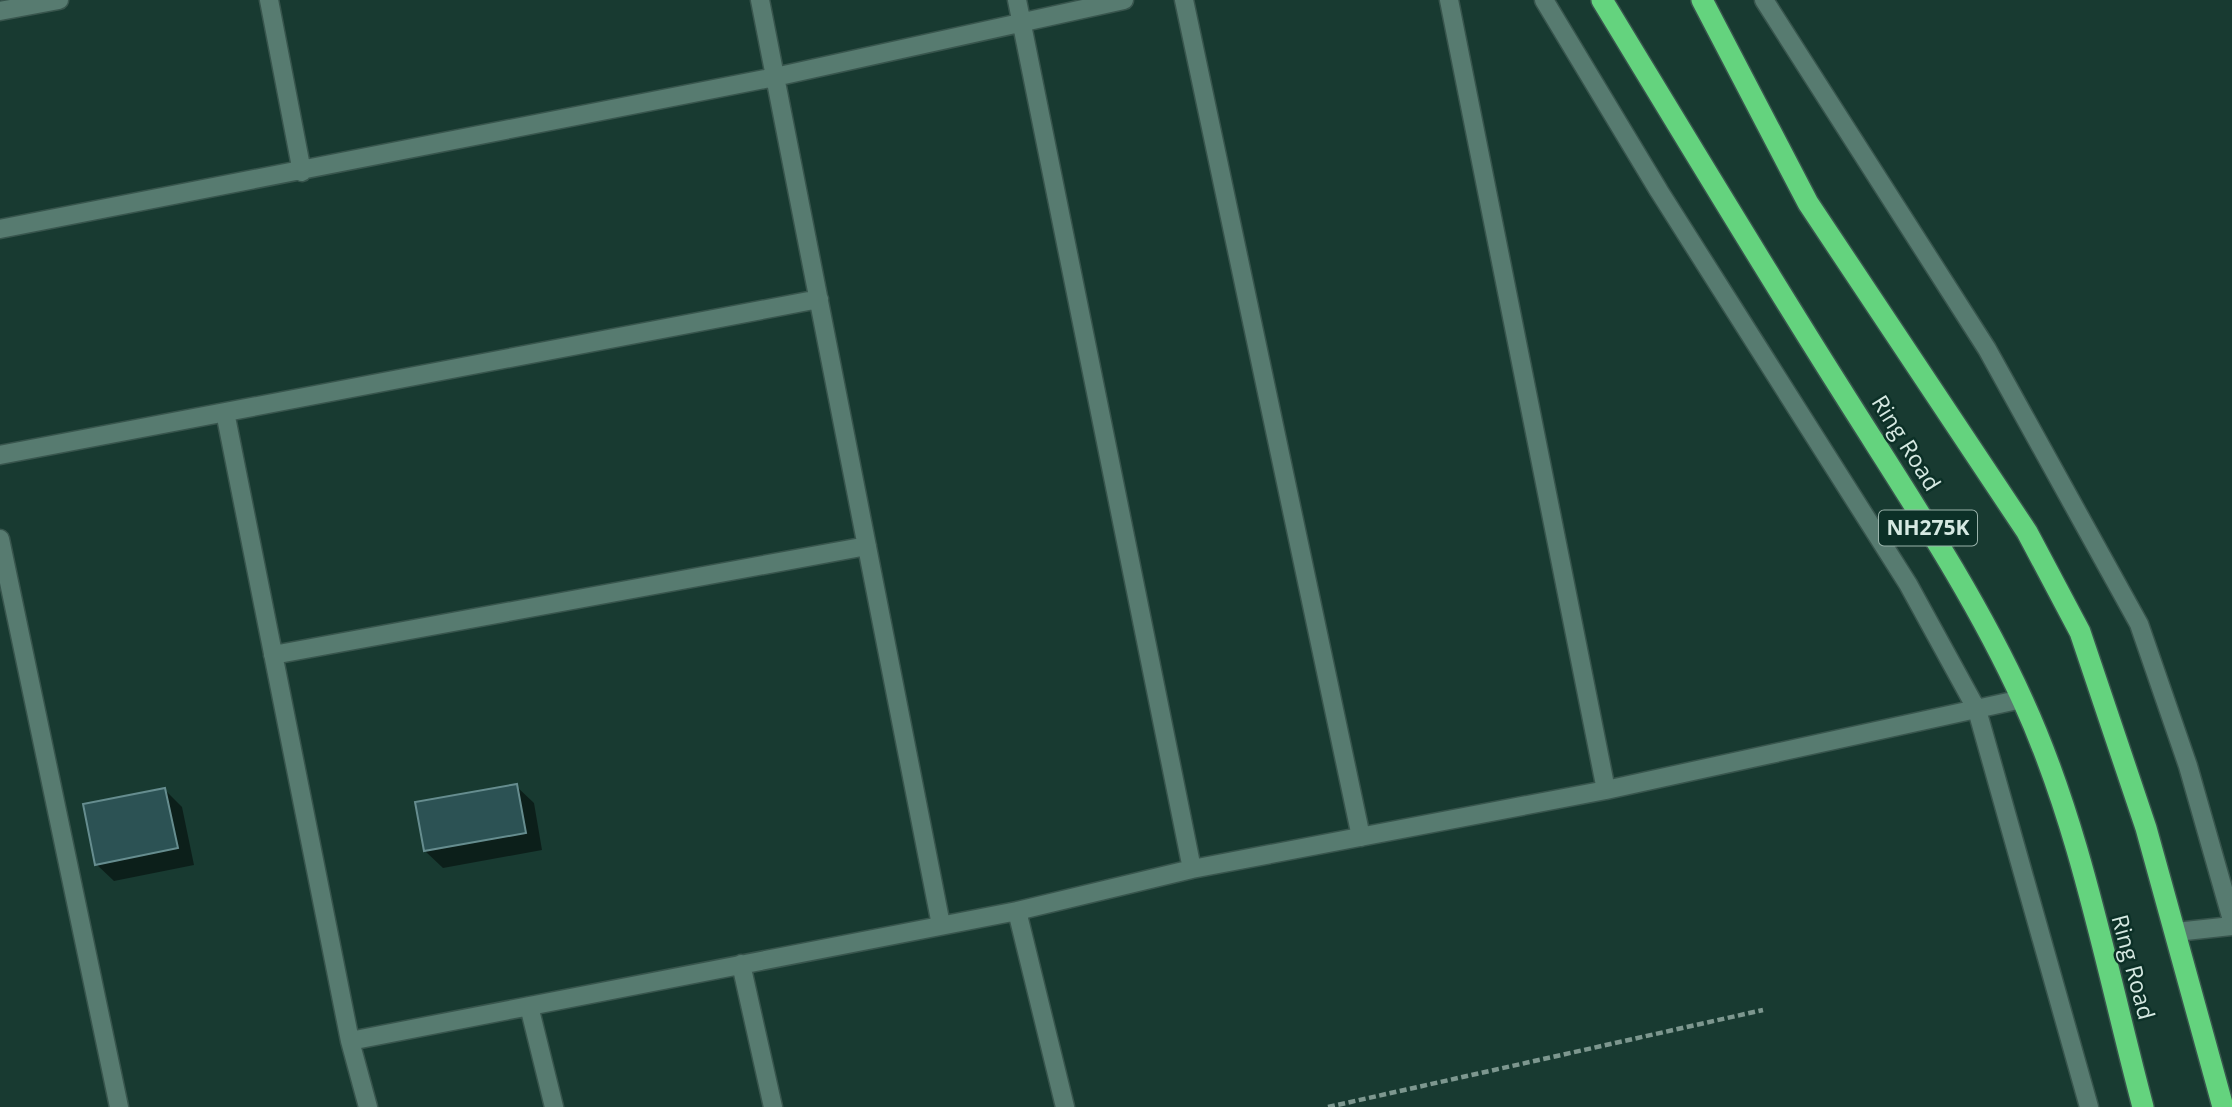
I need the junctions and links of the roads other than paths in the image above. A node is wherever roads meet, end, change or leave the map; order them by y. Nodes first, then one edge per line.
1 (59, 0) edge
2 (270, 0) edge
3 (760, 0) edge
4 (1017, 0) edge
5 (1124, 0) edge
6 (1184, 0) edge
7 (1449, 0) edge
8 (1544, 0) edge
9 (1602, 0) edge
10 (1702, 0) edge
11 (1764, 0) edge
12 (18, 4) edge
13 (0, 11) edge
14 (1021, 23) junction
15 (775, 77) junction
16 (302, 172) junction
17 (0, 229) edge
18 (819, 299) junction
19 (225, 412) junction
20 (0, 456) edge
21 (0, 538) edge
22 (867, 546) junction
23 (273, 656) junction
24 (2022, 699) junction
25 (1977, 710) junction
26 (1606, 790) junction
27 (1361, 837) junction
28 (1192, 869) junction
29 (1017, 911) junction
30 (2232, 919) edge
31 (941, 925) junction
32 (2232, 926) edge
33 (2176, 932) junction
34 (741, 964) junction
35 (529, 1006) junction
36 (350, 1041) junction
37 (119, 1107) edge
38 (368, 1107) edge
39 (554, 1107) edge
40 (773, 1107) edge
41 (1065, 1107) edge
42 (2090, 1107) edge
43 (2143, 1107) edge
44 (2222, 1107) edge

1 - 12 street
2 - 16 street
3 - 15 street
4 - 14 street
5 - 14 street
6 - 27 street
7 - 26 street
8 - 25 street
9 - 24 highway, Ring Road / NH275K
10 - 33 highway, NH275K
11 - 30 street
12 - 13 street
14 - 15 street
14 - 28 street
15 - 16 street
15 - 18 street
16 - 17 street
18 - 19 street
18 - 22 street
19 - 20 street
19 - 23 street
21 - 37 street
22 - 23 street
22 - 31 street
23 - 36 street
24 - 25 street
24 - 43 highway, Ring Road / NH275K
25 - 26 street
25 - 42 street
26 - 27 street
27 - 28 street
28 - 29 street
29 - 31 street
29 - 41 street
31 - 34 street
32 - 33 street
33 - 44 highway, NH275K
34 - 35 street
34 - 40 street
35 - 36 street
35 - 39 street
36 - 38 street

